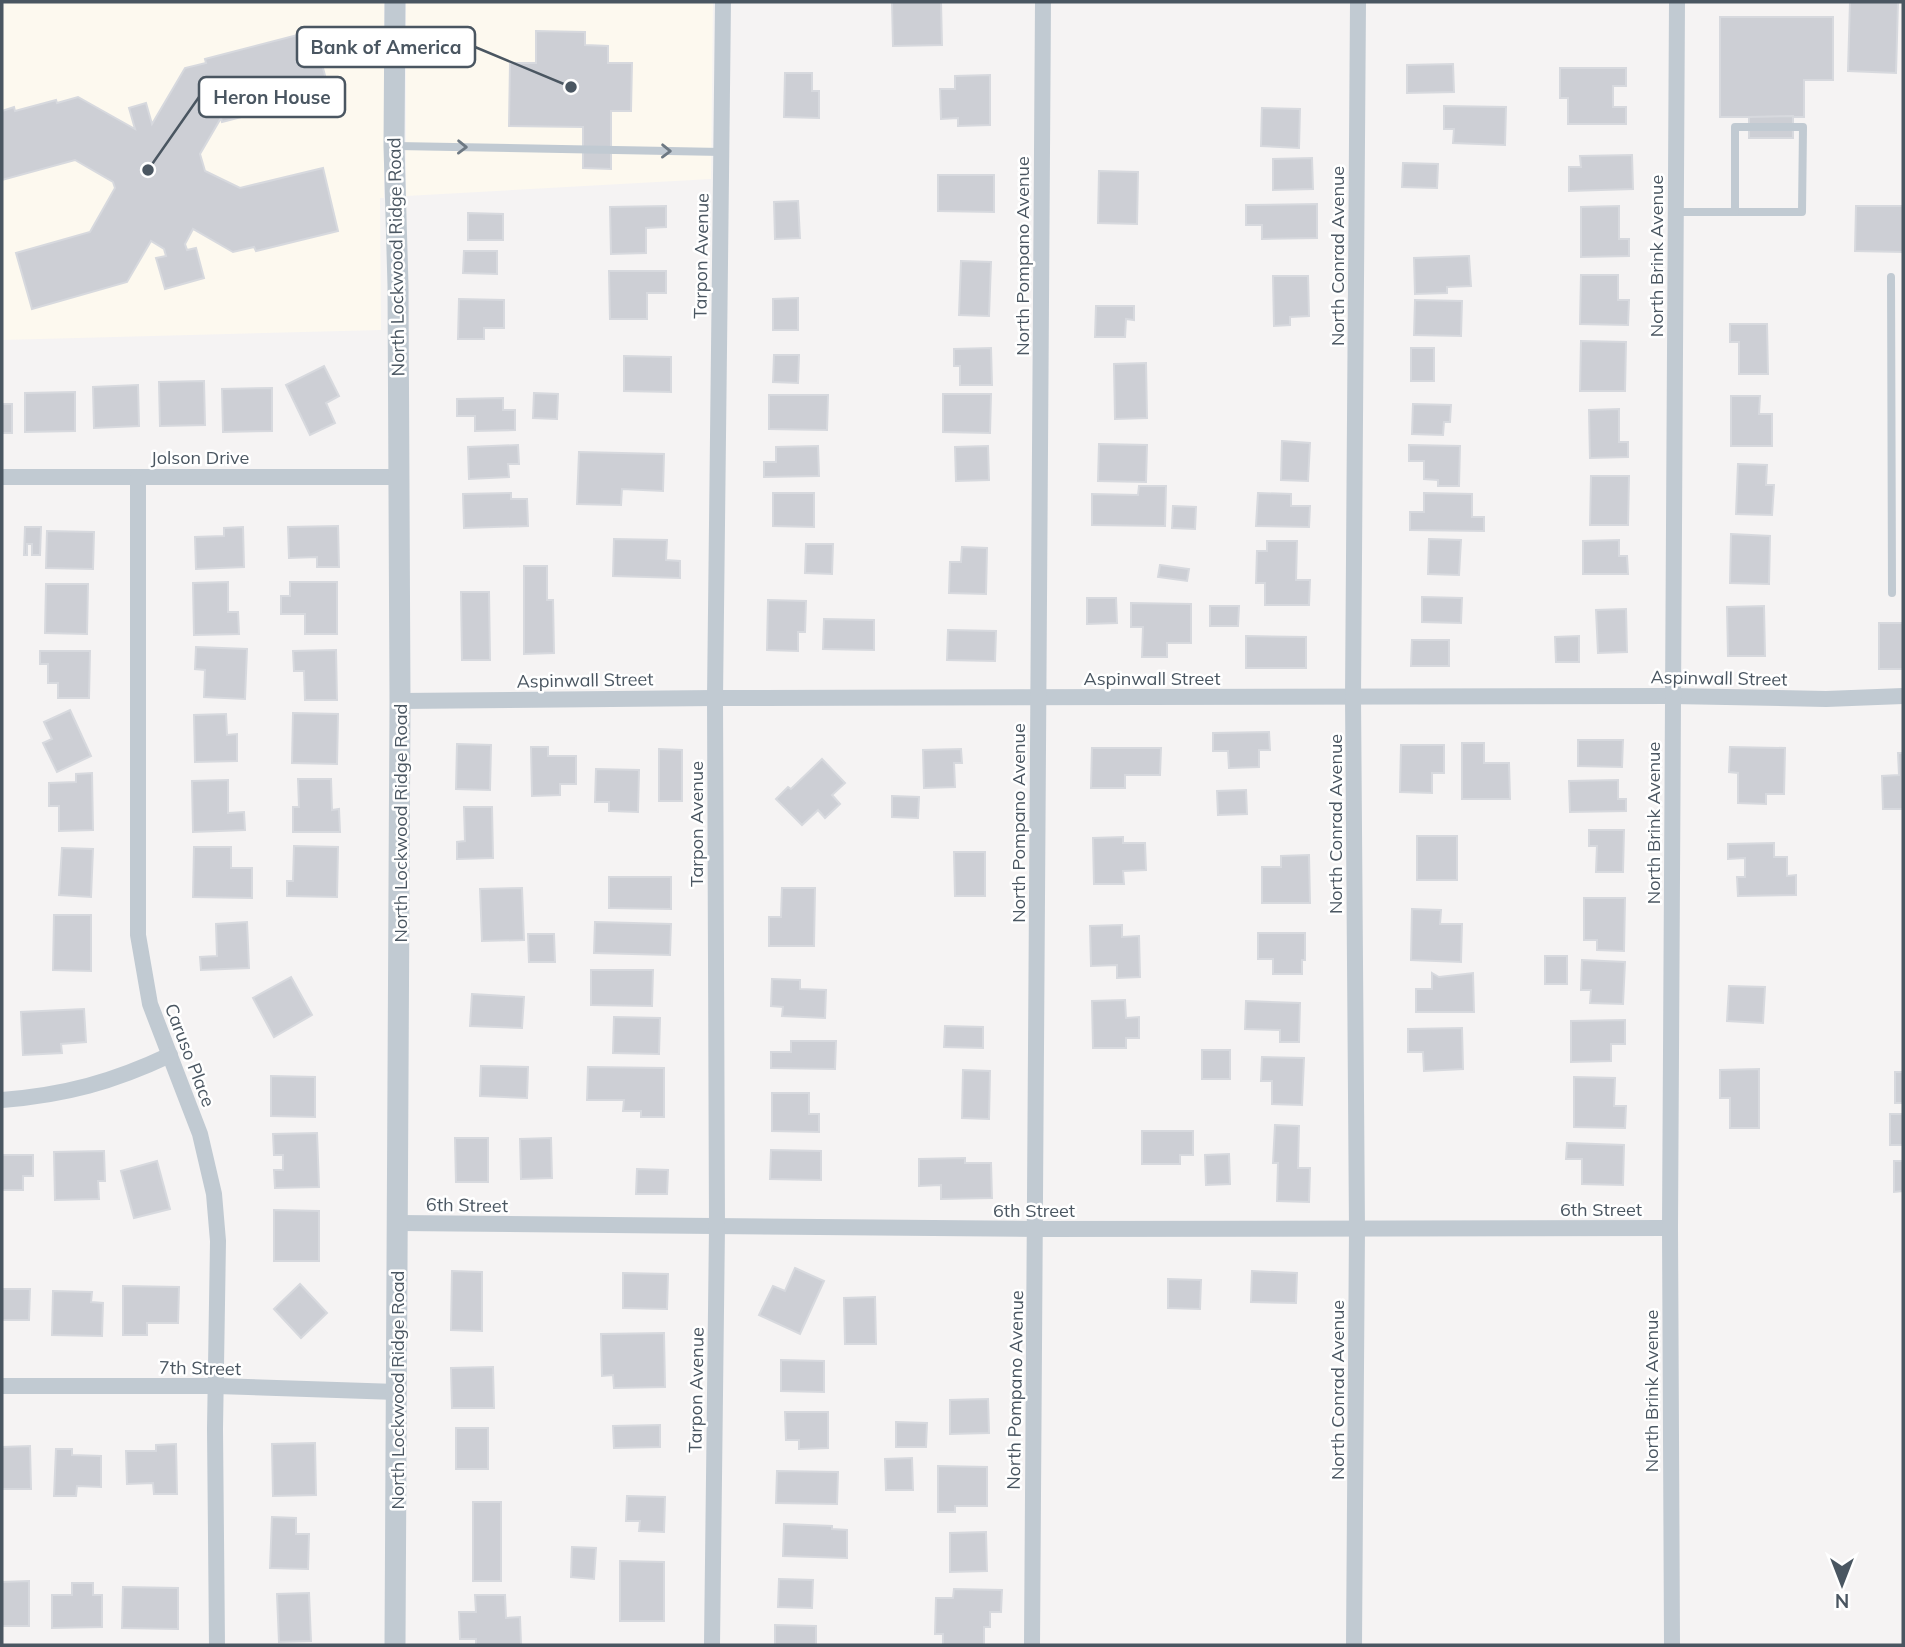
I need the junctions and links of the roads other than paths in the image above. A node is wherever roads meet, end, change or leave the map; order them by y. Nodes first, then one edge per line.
1 (395, 2) edge
2 (723, 2) edge
3 (1043, 2) edge
4 (1359, 2) edge
5 (1677, 2) edge
6 (394, 146) junction
7 (722, 152) junction
8 (1675, 212) junction
9 (1735, 212) junction
10 (1891, 277) dead end
11 (1891, 438) junction
12 (1903, 439) edge
13 (2, 477) edge
14 (138, 477) junction
15 (398, 477) junction
16 (1892, 593) dead end
17 (1672, 696) junction
18 (1903, 696) edge
19 (1353, 697) junction
20 (715, 698) junction
21 (1038, 698) junction
22 (400, 701) junction
23 (170, 1055) junction
24 (2, 1100) edge
25 (398, 1223) junction
26 (717, 1227) junction
27 (1670, 1228) junction
28 (1036, 1229) junction
29 (1357, 1229) junction
30 (2, 1386) edge
31 (217, 1386) junction
32 (397, 1392) junction
33 (217, 1645) edge
34 (396, 1645) edge
35 (712, 1645) edge
36 (1032, 1645) edge
37 (1354, 1645) edge
38 (1672, 1645) edge

1 - 6 street, North Lockwood Ridge Road
2 - 7 street, Tarpon Avenue
3 - 21 street, North Pompano Avenue
4 - 19 street, North Conrad Avenue
5 - 8 street, North Brink Avenue
6 -> 7 lane
6 - 15 street, North Lockwood Ridge Road
7 - 20 street, Tarpon Avenue
8 - 9 lane
8 - 17 street, North Brink Avenue
9 - 9 lane
10 - 11 lane
11 - 12 lane
11 - 16 lane
13 - 14 street, Jolson Drive
14 - 15 street, Jolson Drive
14 - 23 street, Caruso Place
15 - 22 street, North Lockwood Ridge Road
17 - 18 street, Aspinwall Street
17 - 19 street, Aspinwall Street
17 - 27 street, North Brink Avenue
19 - 21 street, Aspinwall Street
19 - 29 street, North Conrad Avenue
20 - 21 street, Aspinwall Street
20 - 22 street, Aspinwall Street
20 - 26 street, Tarpon Avenue
21 - 28 street, North Pompano Avenue
22 - 25 street, North Lockwood Ridge Road
23 - 24 street
23 - 31 street, Caruso Place
25 - 26 street, 6th Street
25 - 32 street, North Lockwood Ridge Road
26 - 28 street, 6th Street
26 - 35 street, Tarpon Avenue
27 - 29 street, 6th Street
27 - 38 street, North Brink Avenue
28 - 29 street, 6th Street
28 - 36 street, North Pompano Avenue
29 - 37 street, North Conrad Avenue
30 - 31 street, 7th Street
31 - 32 street, 7th Street
31 - 33 street, Caruso Place
32 - 34 street, North Lockwood Ridge Road

